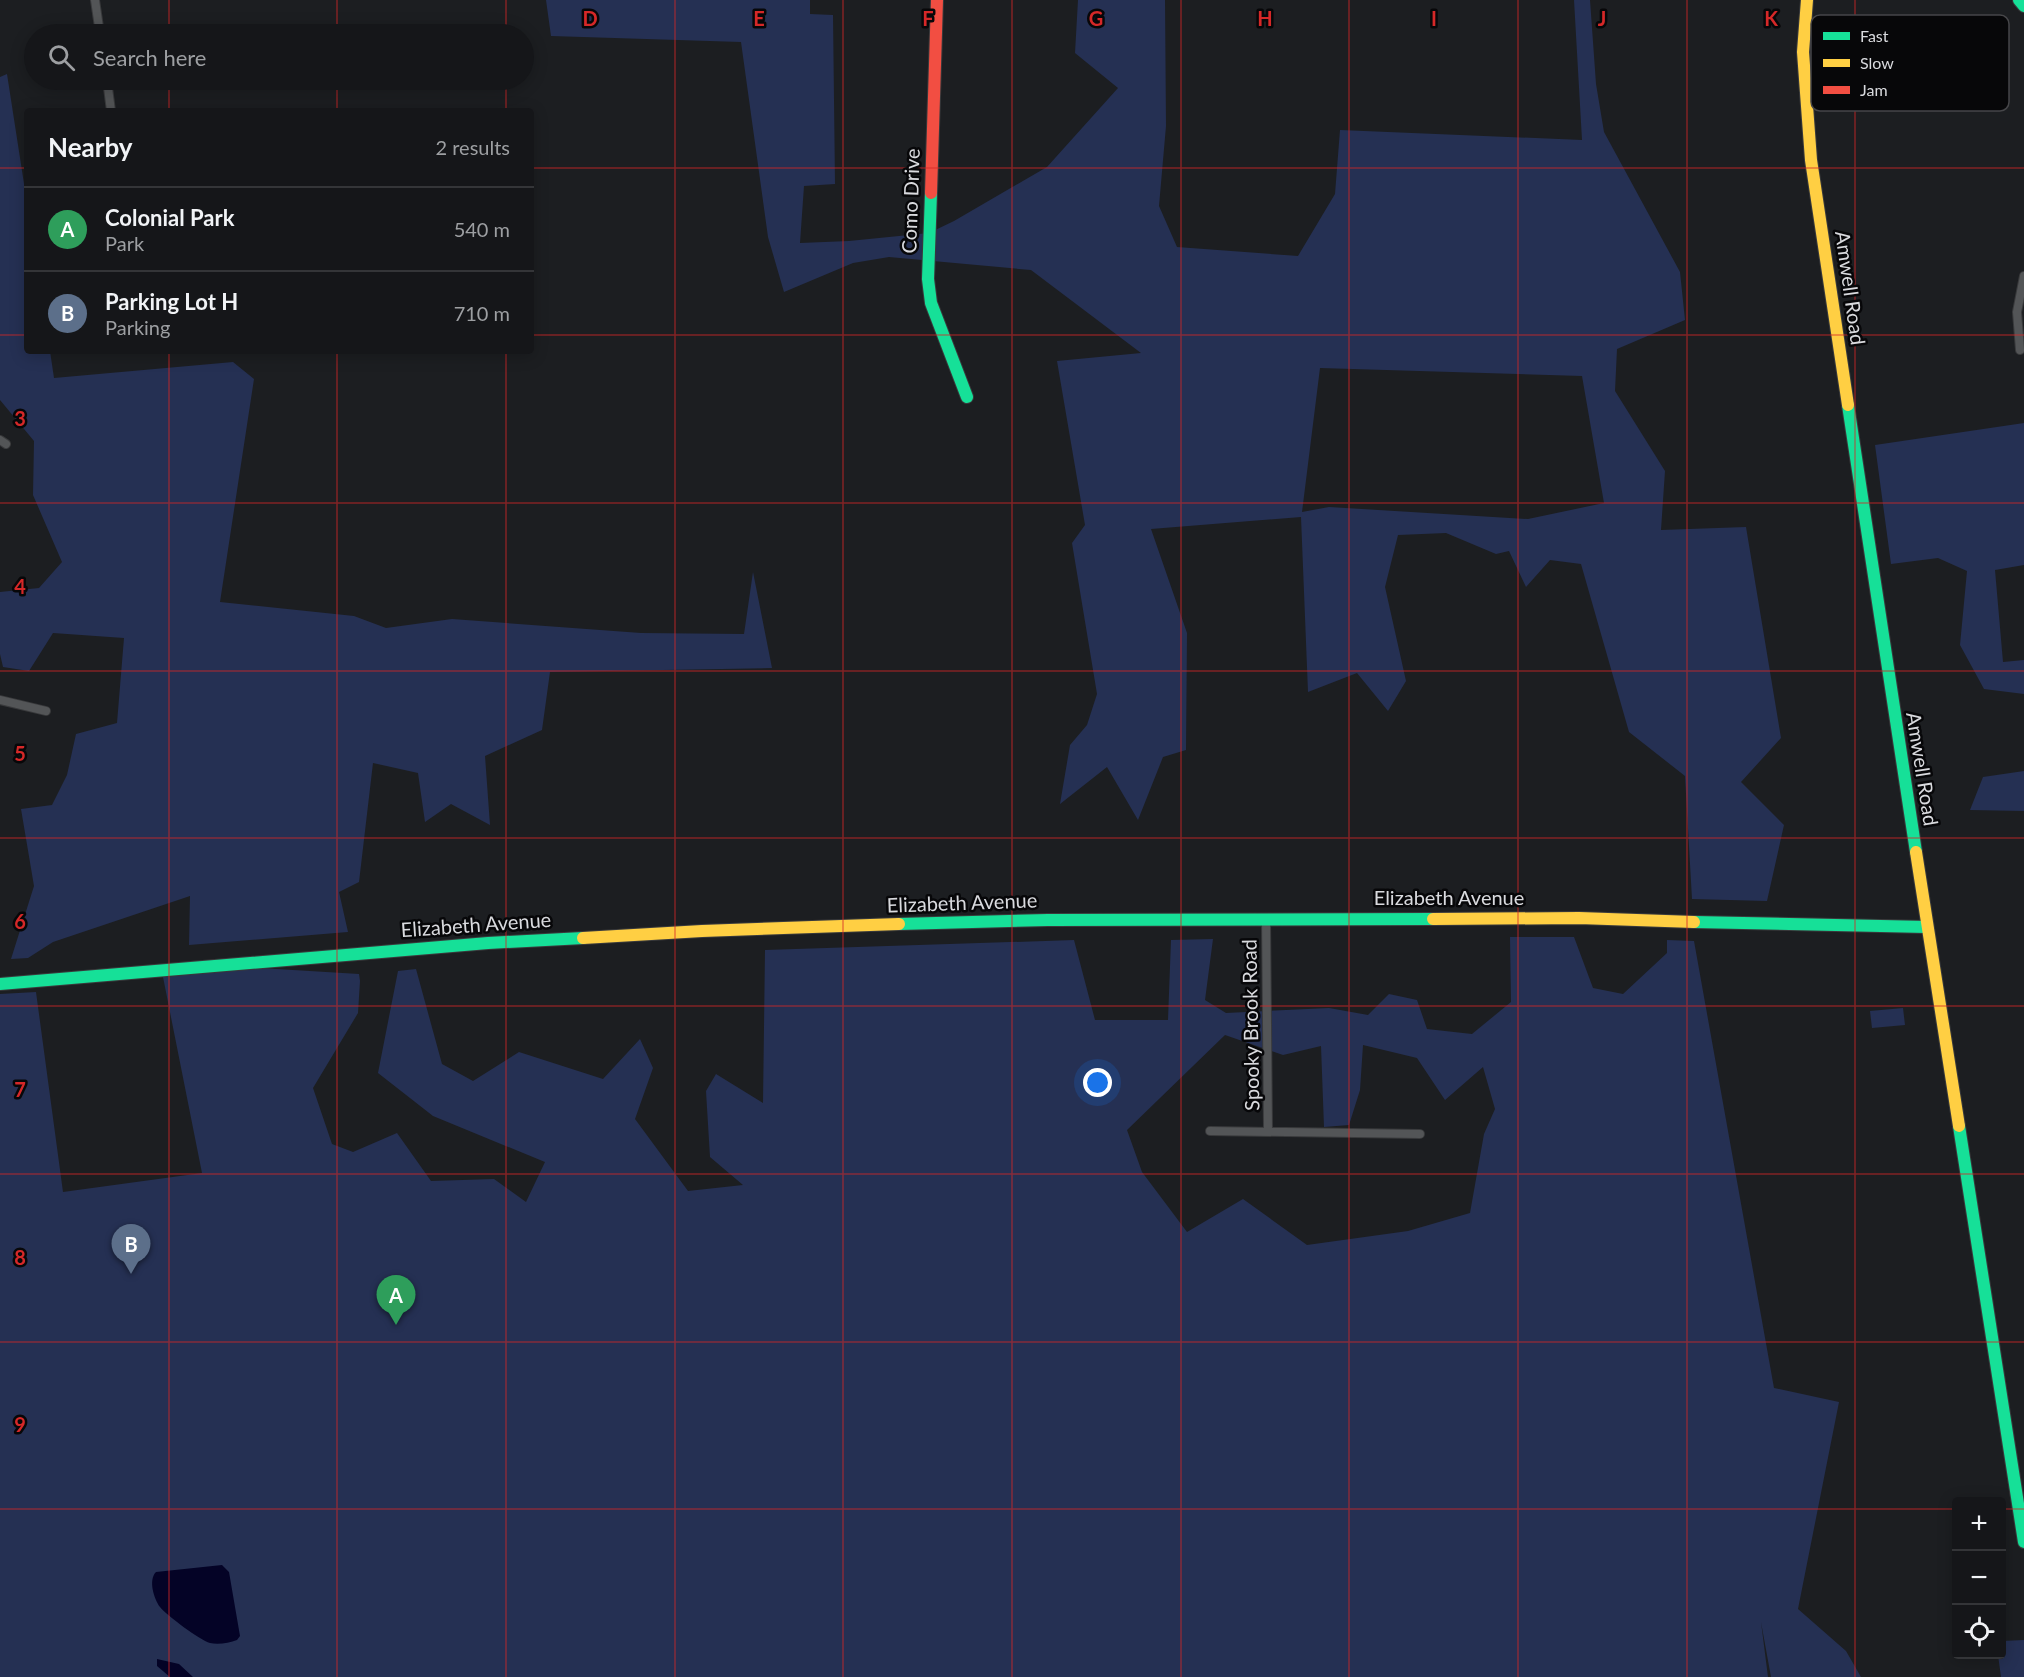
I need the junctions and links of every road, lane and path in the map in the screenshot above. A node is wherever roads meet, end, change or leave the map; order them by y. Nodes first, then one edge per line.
1 (95, 0) edge
2 (937, 0) edge
3 (1807, 0) edge
4 (2019, 0) edge
5 (2024, 6) edge
6 (99, 24) edge
7 (108, 90) edge
8 (111, 108) edge
9 (2024, 276) edge
10 (2020, 350) dead end
11 (966, 397) dead end
12 (0, 700) edge
13 (46, 711) dead end
14 (1266, 918) junction
15 (1927, 927) junction
16 (0, 984) edge
17 (1210, 1131) dead end
18 (1268, 1131) junction
19 (1420, 1134) dead end
20 (2024, 1542) edge

1 - 6 street
2 - 11 street, Como Drive
3 - 15 street, Amwell Road
4 - 5 street
7 - 8 street
9 - 10 street
12 - 13 street
14 - 15 street, Elizabeth Avenue
14 - 16 street, Elizabeth Avenue
14 - 18 street, Spooky Brook Road
15 - 20 street, Amwell Road
17 - 18 street
18 - 19 street

